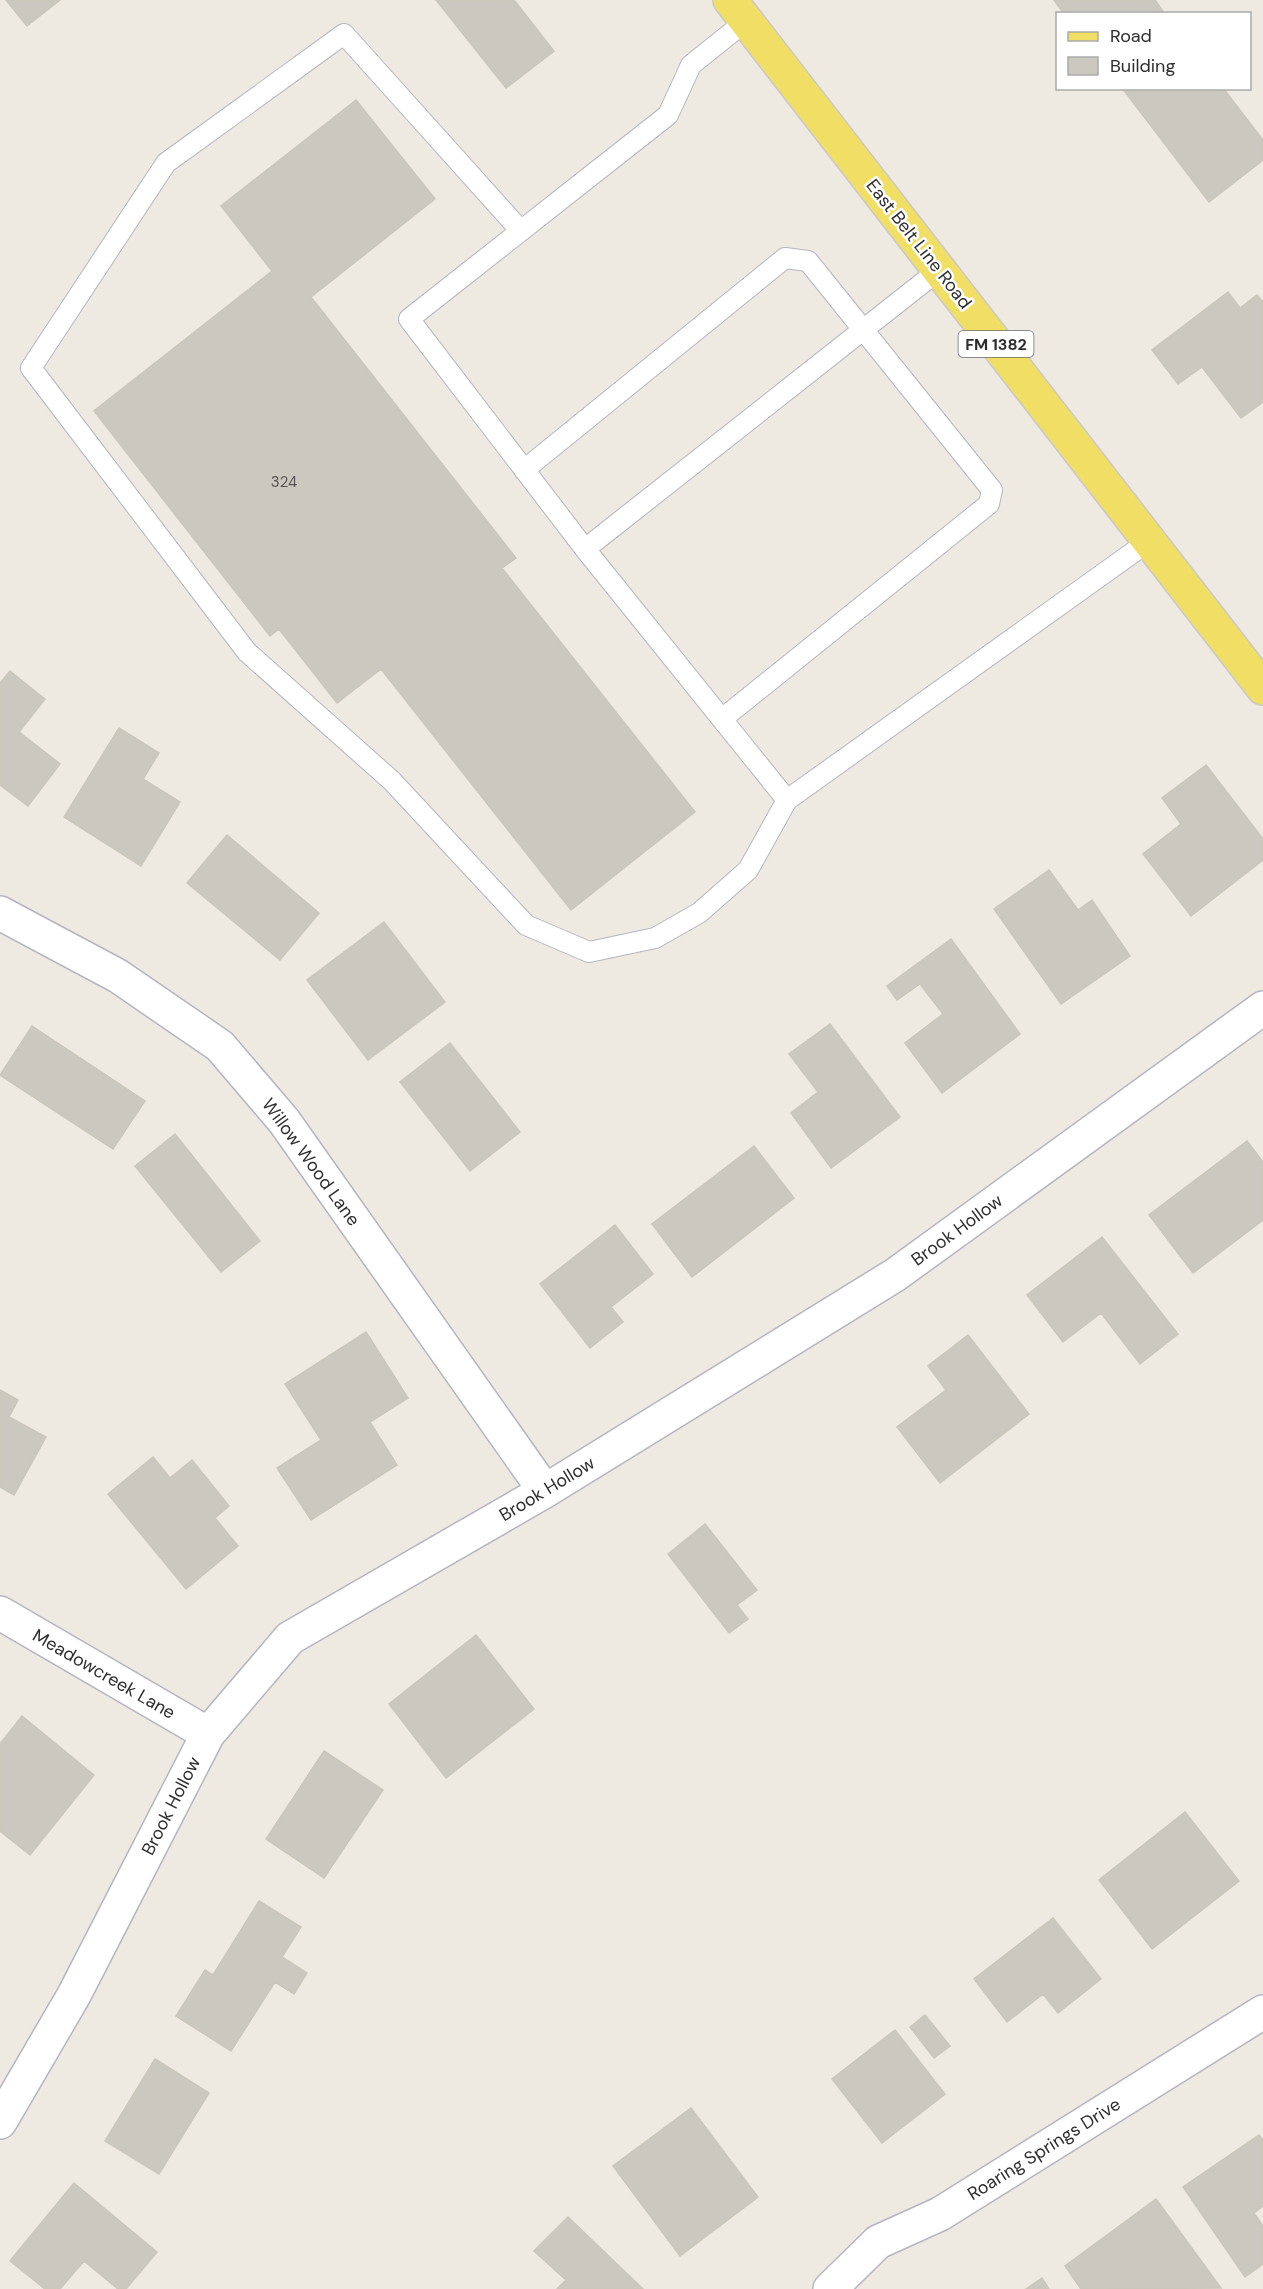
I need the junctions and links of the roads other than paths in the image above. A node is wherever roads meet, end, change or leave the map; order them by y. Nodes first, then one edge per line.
1 (738, 10) edge
2 (521, 231) junction
3 (939, 270) junction
4 (864, 329) junction
5 (524, 470) junction
6 (1149, 541) junction
7 (585, 549) junction
8 (1263, 688) edge
9 (722, 719) junction
10 (787, 800) junction
11 (0, 913) edge
12 (1263, 1008) edge
13 (545, 1491) junction
14 (0, 1613) edge
15 (208, 1734) junction
16 (1262, 2013) edge
17 (0, 2122) edge
18 (830, 2289) edge

1 - 2 lane
1 - 3 main road, East Belt Line Road / FM 1382
2 - 5 lane
2 - 10 lane
3 - 4 lane
3 - 6 main road, East Belt Line Road / FM 1382
4 - 5 lane
4 - 7 lane
4 - 9 lane
5 - 7 lane
6 - 8 main road, East Belt Line Road / FM 1382
6 - 10 lane
7 - 9 lane
9 - 10 lane
11 - 13 street, Willow Wood Lane
12 - 13 street, Brook Hollow
13 - 15 street, Brook Hollow
14 - 15 street, Meadowcreek Lane
15 - 17 street, Brook Hollow
16 - 18 street, Roaring Springs Drive

